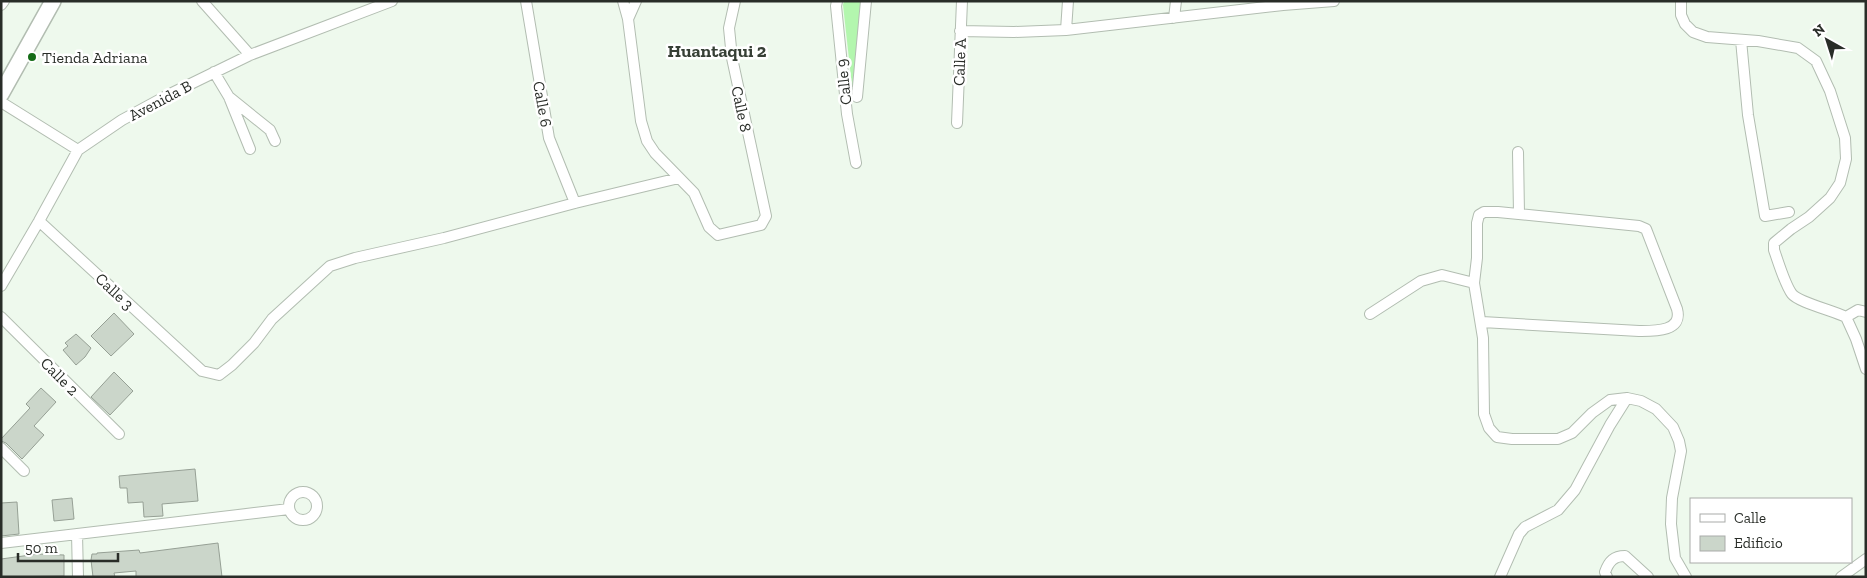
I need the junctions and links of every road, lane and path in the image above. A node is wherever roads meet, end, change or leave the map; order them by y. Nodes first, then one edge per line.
1 (4, 1) edge
2 (52, 1) edge
3 (202, 1) edge
4 (392, 1) edge
5 (526, 1) edge
6 (623, 1) edge
7 (636, 1) edge
8 (736, 1) edge
9 (837, 1) edge
10 (866, 1) edge
11 (962, 1) edge
12 (1068, 1) edge
13 (1176, 1) edge
14 (1334, 1) edge
15 (1681, 1) edge
16 (1283, 3) edge
17 (1, 5) edge
18 (1174, 18) junction
19 (628, 19) junction
20 (1066, 30) junction
21 (960, 31) junction
22 (1741, 40) junction
23 (250, 55) junction
24 (214, 72) junction
25 (1, 94) edge
26 (229, 97) junction
27 (857, 97) dead end
28 (1, 102) edge
29 (957, 123) dead end
30 (275, 141) dead end
31 (250, 149) dead end
32 (78, 150) junction
33 (1518, 152) dead end
34 (856, 163) dead end
35 (679, 178) junction
36 (575, 203) junction
37 (1789, 212) dead end
38 (1519, 214) junction
39 (39, 221) junction
40 (1474, 283) junction
41 (1, 286) edge
42 (1866, 312) edge
43 (1370, 314) dead end
44 (1, 317) edge
45 (1846, 317) junction
46 (1482, 322) junction
47 (1866, 369) edge
48 (1627, 398) junction
49 (120, 434) dead end
50 (1, 448) edge
51 (24, 471) dead end
52 (289, 509) dead end
53 (77, 534) junction
54 (1, 543) edge
55 (1866, 559) edge
56 (78, 577) edge
57 (1500, 577) edge
58 (1607, 577) edge
59 (1648, 577) edge
60 (1686, 577) edge
61 (1841, 577) edge

1 - 17 street
2 - 25 street
3 - 23 street
4 - 23 street, Avenida B
5 - 36 street, Calle 6
6 - 19 street
7 - 19 street
8 - 35 street, Calle 8
9 - 34 street, Calle 9
10 - 27 street
11 - 21 street, Calle A
12 - 20 street
13 - 18 street
14 - 16 street
15 - 22 street
16 - 18 street
18 - 20 street
19 - 35 street
20 - 21 street
21 - 29 street, Calle A
22 - 37 street
22 - 45 street
23 - 24 street, Avenida B
24 - 26 street
24 - 32 street, Avenida B
26 - 30 street
26 - 31 street
28 - 32 street
32 - 39 street, Avenida B
33 - 38 street
35 - 36 street, Calle 3
36 - 39 street, Calle 3
38 - 40 street
38 - 46 street
39 - 41 street, Avenida B
40 - 43 street
40 - 46 street
42 - 45 street
44 - 49 street, Calle 2
45 - 47 street
46 - 48 street
48 - 57 street
48 - 60 street
50 - 51 street
52 - 53 street
53 - 54 street
53 - 56 street
55 - 61 street
58 - 59 street

